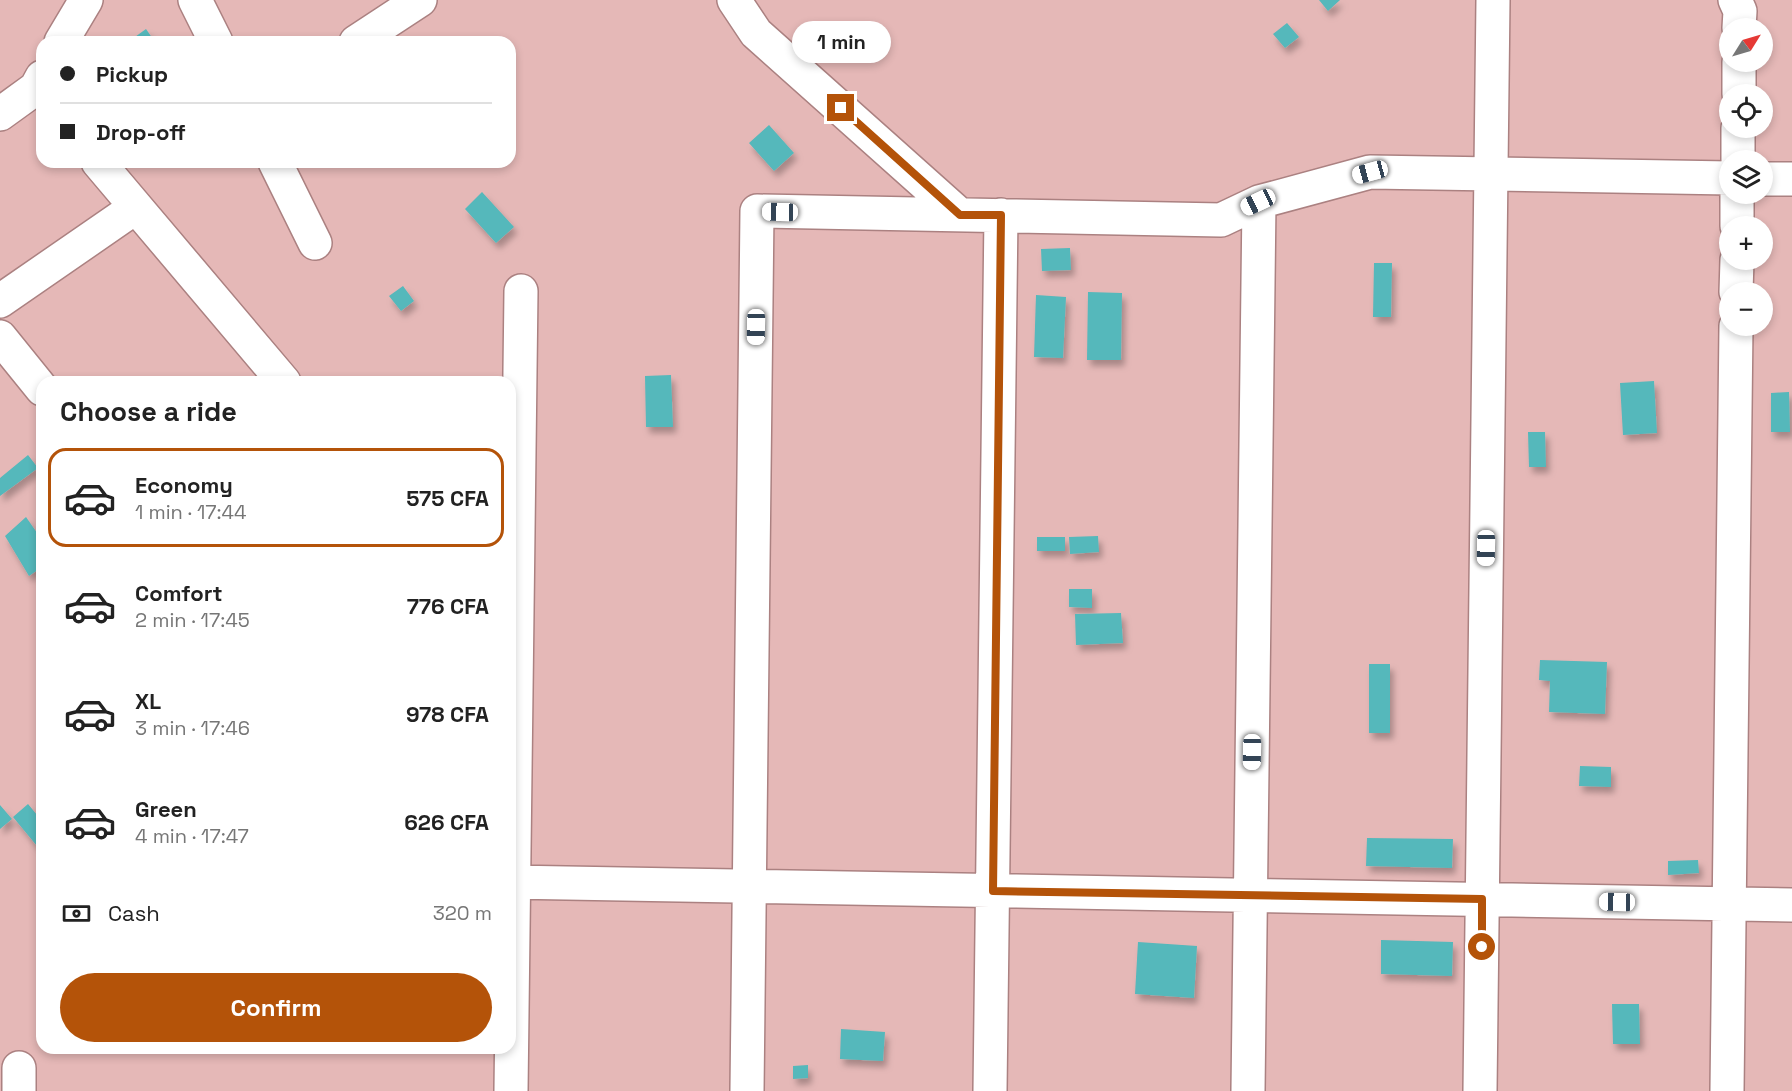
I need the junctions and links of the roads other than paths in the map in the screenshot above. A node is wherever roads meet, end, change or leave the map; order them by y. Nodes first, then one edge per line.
1 (86, 0) edge
2 (195, 0) edge
3 (420, 0) edge
4 (734, 0) edge
5 (1493, 0) edge
6 (1735, 0) edge
7 (1740, 18) edge
8 (65, 36) edge
9 (213, 36) edge
10 (365, 36) edge
11 (36, 90) edge
12 (0, 114) edge
13 (103, 168) edge
14 (278, 168) edge
15 (1491, 174) junction
16 (1719, 178) edge
17 (1773, 179) edge
18 (1792, 179) edge
19 (1258, 202) junction
20 (136, 207) junction
21 (960, 215) junction
22 (1001, 215) junction
23 (315, 243) dead end
24 (521, 291) dead end
25 (0, 301) edge
26 (1736, 336) edge
27 (0, 337) edge
28 (279, 376) edge
29 (36, 382) edge
30 (516, 619) edge
31 (516, 882) edge
32 (749, 886) junction
33 (993, 891) junction
34 (1250, 895) junction
35 (1482, 899) junction
36 (1729, 904) junction
37 (1792, 905) edge
38 (511, 1054) edge
39 (511, 1091) edge
40 (747, 1091) edge
41 (990, 1091) edge
42 (1248, 1091) edge
43 (1480, 1091) edge
44 (1727, 1091) edge

1 - 8 street
2 - 9 street
3 - 10 street
4 - 21 street
5 - 15 street
6 - 7 street
11 - 12 street
13 - 20 street
14 - 23 street
15 - 16 street
15 - 19 street
15 - 35 street
17 - 18 street
19 - 22 street
19 - 34 street
20 - 25 street
20 - 28 street
21 - 22 street
21 - 32 street
22 - 33 street
24 - 30 street
26 - 36 street
27 - 29 street
31 - 32 street
32 - 33 street
32 - 40 street
33 - 34 street
33 - 41 street
34 - 35 street
34 - 42 street
35 - 36 street
35 - 43 street
36 - 37 street
36 - 44 street
38 - 39 street

